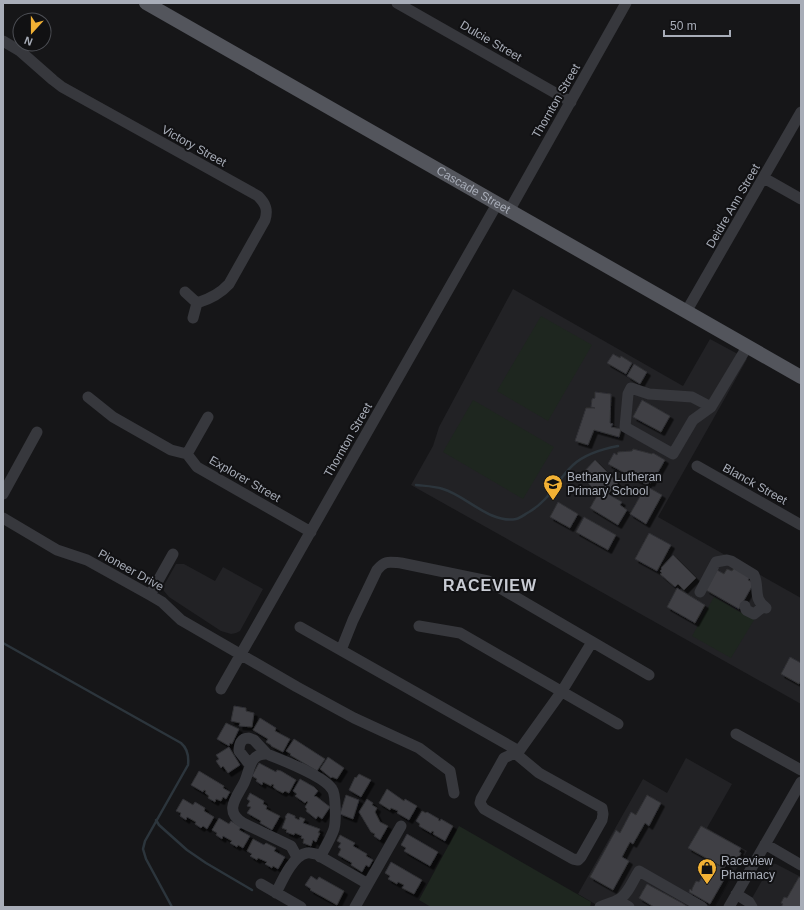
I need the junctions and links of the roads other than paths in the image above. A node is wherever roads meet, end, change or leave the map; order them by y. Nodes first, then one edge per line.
1 (146, 3) edge
2 (397, 3) edge
3 (626, 3) edge
4 (3, 41) edge
5 (571, 102) junction
6 (801, 112) edge
7 (764, 178) junction
8 (801, 199) edge
9 (503, 207) junction
10 (185, 292) dead end
11 (197, 303) junction
12 (686, 312) junction
13 (193, 318) dead end
14 (747, 347) junction
15 (801, 377) edge
16 (88, 397) dead end
17 (711, 407) junction
18 (208, 417) dead end
19 (37, 432) dead end
20 (187, 454) junction
21 (697, 466) dead end
22 (3, 494) edge
23 (3, 518) edge
24 (801, 525) edge
25 (310, 532) junction
26 (173, 554) dead end
27 (700, 592) dead end
28 (150, 595) junction
29 (756, 604) dead end
30 (419, 626) dead end
31 (300, 628) dead end
32 (592, 642) junction
33 (341, 650) junction
34 (242, 654) junction
35 (649, 675) dead end
36 (221, 689) dead end
37 (562, 691) junction
38 (618, 724) dead end
39 (736, 734) dead end
40 (517, 752) junction
41 (267, 754) junction
42 (250, 765) junction
43 (801, 770) edge
44 (801, 782) edge
45 (454, 793) dead end
46 (401, 826) dead end
47 (765, 844) junction
48 (297, 857) junction
49 (320, 857) junction
50 (801, 865) edge
51 (261, 884) dead end
52 (368, 884) junction
53 (276, 893) junction
54 (736, 894) junction
55 (617, 900) junction
56 (301, 907) edge
57 (355, 907) edge
58 (600, 907) edge
59 (629, 907) edge
60 (702, 907) edge
61 (728, 907) edge
62 (752, 907) edge

1 - 9 main road, Cascade Street
2 - 5 street, Dulcie Street
3 - 5 street, Thornton Street
4 - 11 street, Victory Street
5 - 9 street, Thornton Street
6 - 7 street, Deidre Ann Street
7 - 8 street
7 - 12 street, Deidre Ann Street
9 - 12 main road, Cascade Street
9 - 25 street, Thornton Street
10 - 11 street
11 - 13 street
12 - 14 main road, Cascade Street
14 - 15 main road, Cascade Street
14 - 17 street
16 - 20 street
17 - 17 street
18 - 20 street
19 - 22 street
20 - 25 street, Explorer Street
21 - 24 street, Blanck Street
23 - 28 street, Pioneer Drive
25 - 34 street, Thornton Street
26 - 28 street
27 - 29 street
28 - 34 street, Pioneer Drive
30 - 37 street
31 - 33 street
32 - 33 street
32 - 35 street
32 - 37 street
33 - 40 street
34 - 36 street, Thornton Street
34 - 45 street, Pioneer Drive
37 - 38 street
37 - 40 street
39 - 43 street
40 - 40 street
41 - 42 street
41 - 42 street
41 - 49 street
42 - 48 street
44 - 47 street
46 - 52 street
47 - 50 street
47 - 54 street
48 - 49 street
48 - 53 street
49 - 52 street
51 - 53 street
52 - 57 street
53 - 56 street
54 - 61 street
54 - 62 street
55 - 58 street
55 - 59 street
55 - 60 street

